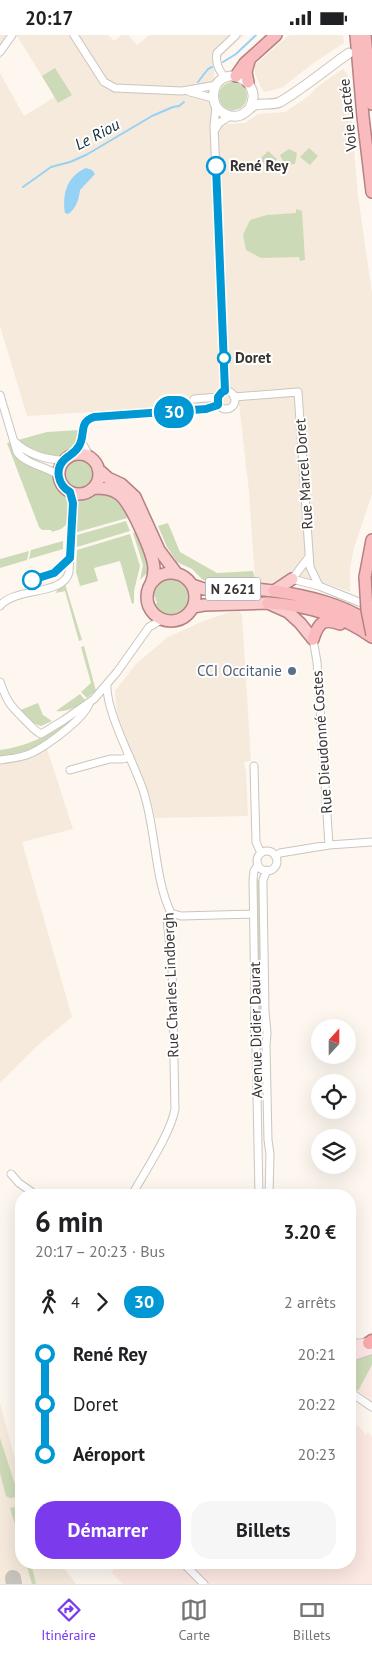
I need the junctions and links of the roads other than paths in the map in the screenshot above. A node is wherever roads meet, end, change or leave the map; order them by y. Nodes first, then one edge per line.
1 (12, 35) edge
2 (74, 35) edge
3 (236, 35) edge
4 (276, 35) edge
5 (365, 35) edge
6 (354, 42) edge
7 (0, 52) edge
8 (250, 60) junction
9 (231, 77) junction
10 (248, 82) junction
11 (217, 85) junction
12 (188, 91) junction
13 (253, 93) junction
14 (285, 98) junction
15 (214, 102) junction
16 (372, 104) edge
17 (248, 109) junction
18 (230, 116) junction
19 (215, 131) junction
20 (372, 192) edge
21 (225, 391) junction
22 (0, 395) edge
23 (234, 397) junction
24 (194, 399) dead end
25 (218, 401) junction
26 (14, 441) junction
27 (81, 441) junction
28 (68, 457) junction
29 (90, 457) junction
30 (98, 469) junction
31 (58, 475) junction
32 (93, 488) junction
33 (70, 492) junction
34 (372, 540) edge
35 (309, 557) junction
36 (177, 574) junction
37 (292, 579) junction
38 (151, 584) junction
39 (192, 585) junction
40 (319, 586) junction
41 (274, 591) junction
42 (268, 603) junction
43 (0, 606) edge
44 (192, 607) junction
45 (372, 607) edge
46 (162, 619) junction
47 (371, 632) edge
48 (313, 639) junction
49 (0, 682) edge
50 (107, 684) junction
51 (89, 703) junction
52 (130, 757) junction
53 (0, 760) edge
54 (254, 766) dead end
55 (70, 770) dead end
56 (372, 842) edge
57 (329, 845) junction
58 (261, 853) junction
59 (275, 855) junction
60 (258, 865) junction
61 (267, 870) junction
62 (171, 913) junction
63 (253, 913) junction
64 (11, 1174) dead end
65 (27, 1189) edge
66 (135, 1189) edge
67 (259, 1189) edge
68 (269, 1189) edge
69 (356, 1344) edge
70 (371, 1344) edge
71 (356, 1352) edge
72 (356, 1396) edge
73 (372, 1407) edge
74 (189, 1569) edge
75 (204, 1584) edge

1 - 7 street
2 - 12 street
3 - 9 street
4 - 8 highway
5 - 16 highway, Voie Lactée
6 - 14 street
6 - 20 highway, Voie Lactée
8 - 9 highway
8 - 10 highway
9 - 10 street
9 - 11 street
10 - 13 street
11 - 12 street
11 - 15 street
12 - 15 street
13 - 14 street
13 - 17 street
14 - 17 street
15 - 18 street
15 - 19 street
17 - 18 street
18 - 19 street
19 - 21 street
21 - 23 street
21 - 25 street
22 - 26 street
23 - 25 street
23 - 35 street, Rue Marcel Doret
24 - 25 street
25 - 27 street
26 - 28 street
26 - 31 street
27 - 28 street
27 - 29 street
28 - 29 main road
28 - 31 main road
29 - 30 main road
30 - 32 main road
30 - 36 main road
31 - 33 main road
32 - 33 main road
32 - 38 main road
33 - 43 street
34 - 47 highway, bridge
35 - 37 street
35 - 40 street, Rue Marcel Doret
36 - 38 main road
36 - 39 main road
37 - 40 street
37 - 41 main road
38 - 46 main road
39 - 41 main road, N 2621
39 - 44 main road
40 - 45 street
41 - 47 highway, N 2621
42 - 44 main road, N 2621
42 - 47 highway, N 2621
42 - 48 main road
44 - 46 main road
46 - 50 street
47 - 48 highway
48 - 57 street, Rue Dieudonné Costes
49 - 51 street
50 - 51 street
50 - 52 street, Rue Charles Lindbergh
51 - 53 street
52 - 55 street
52 - 62 street, Rue Charles Lindbergh
54 - 58 street
56 - 57 street
57 - 59 street
58 - 59 street
58 - 60 street
59 - 61 street
60 - 61 street
60 - 63 street, Avenue Didier Daurat
61 - 68 street, Avenue Didier Daurat
62 - 63 street
62 - 66 street, Rue Charles Lindbergh
63 - 67 street, Avenue Didier Daurat
64 - 65 street
69 - 70 main road
70 - 71 main road
72 - 73 street
74 - 75 street

